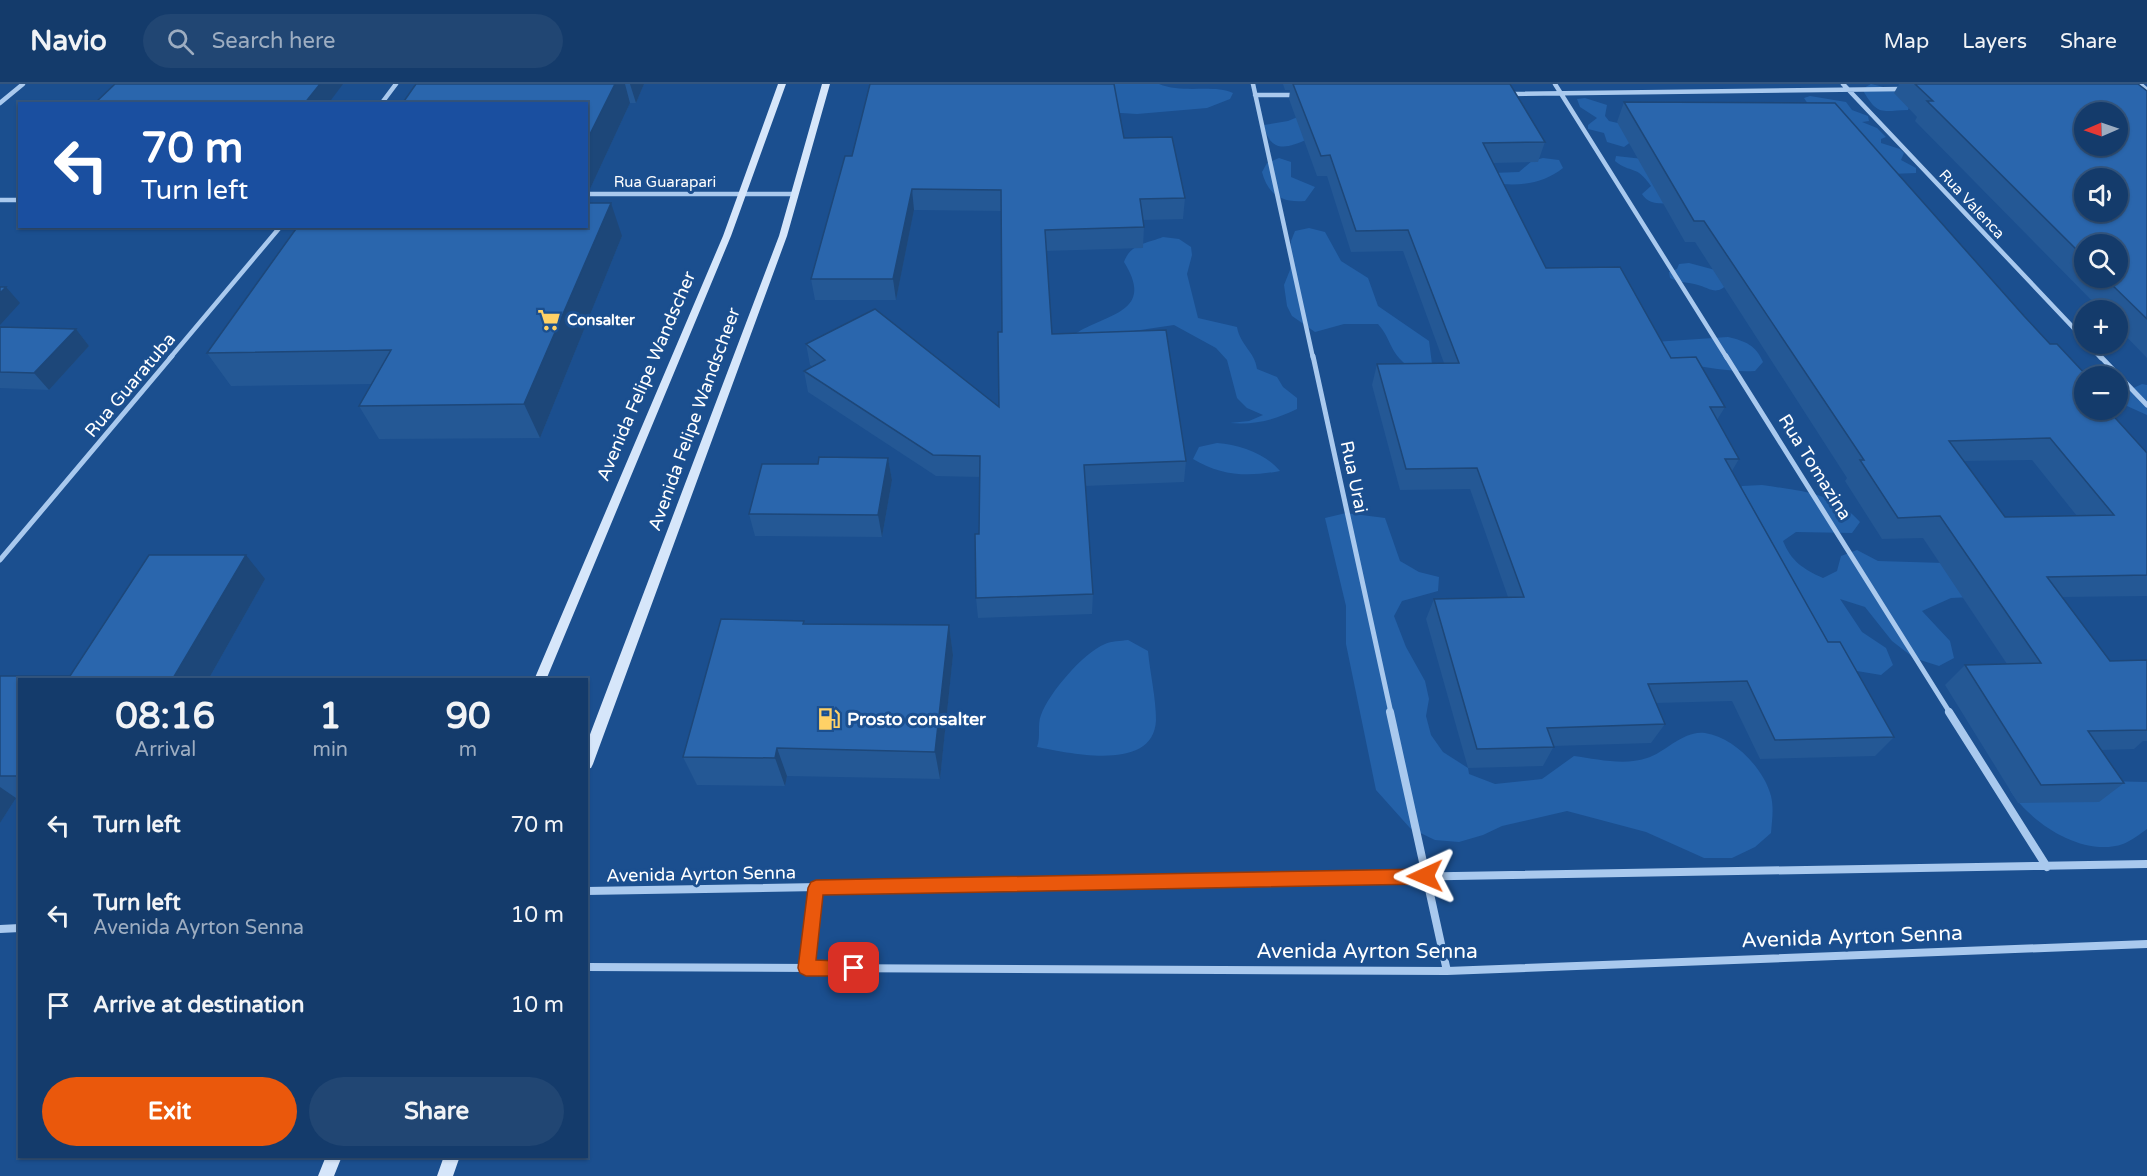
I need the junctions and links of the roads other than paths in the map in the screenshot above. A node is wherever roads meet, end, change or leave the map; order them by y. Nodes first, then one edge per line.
1 (23, 84) edge
2 (396, 84) edge
3 (782, 84) edge
4 (826, 84) edge
5 (1253, 84) edge
6 (1555, 84) edge
7 (1843, 84) edge
8 (2140, 84) edge
9 (1907, 89) dead end
10 (1848, 90) junction
11 (2147, 90) edge
12 (1502, 94) edge
13 (1561, 94) junction
14 (1255, 95) junction
15 (1302, 95) edge
16 (382, 102) edge
17 (0, 103) edge
18 (744, 193) junction
19 (588, 194) edge
20 (795, 194) junction
21 (0, 200) edge
22 (18, 200) edge
23 (279, 228) edge
24 (2074, 328) edge
25 (2098, 354) edge
26 (2147, 405) edge
27 (0, 560) edge
28 (541, 678) edge
29 (588, 759) edge
30 (2147, 864) edge
31 (2047, 867) junction
32 (1425, 876) junction
33 (816, 888) junction
34 (588, 891) edge
35 (18, 928) edge
36 (0, 929) edge
37 (2147, 944) edge
38 (588, 967) edge
39 (806, 968) junction
40 (1447, 971) junction
41 (333, 1158) edge
42 (451, 1158) edge
43 (326, 1176) edge
44 (445, 1176) edge

1 - 17 street
2 - 16 street
3 - 18 main road, Avenida Felipe Wandscher
4 - 20 main road, Avenida Felipe Wandscheer
5 - 14 street, Rua Urai
6 - 13 street, Rua Tomazina
7 - 10 street, Rua Valenca
8 - 11 street
9 - 10 street
10 - 13 street
10 - 24 street, Rua Valenca
12 - 13 street
13 - 31 street, Rua Tomazina
14 - 15 street
14 - 32 street, Rua Urai
18 - 19 street, Rua Guarapari
18 - 20 street, Rua Guarapari
18 - 28 main road, Avenida Felipe Wandscher
20 - 29 main road, Avenida Felipe Wandscheer
21 - 22 street
23 - 27 street, Rua Guaratuba
25 - 26 street
30 - 31 street, Avenida Ayrton Senna
31 - 32 street, Avenida Ayrton Senna
32 - 33 street, Avenida Ayrton Senna
32 - 40 street, Rua Urai
33 - 34 street, Avenida Ayrton Senna
33 - 39 street
35 - 36 street
37 - 40 street, Avenida Ayrton Senna
38 - 39 street, Avenida Ayrton Senna
39 - 40 street, Avenida Ayrton Senna
41 - 43 main road
42 - 44 main road

